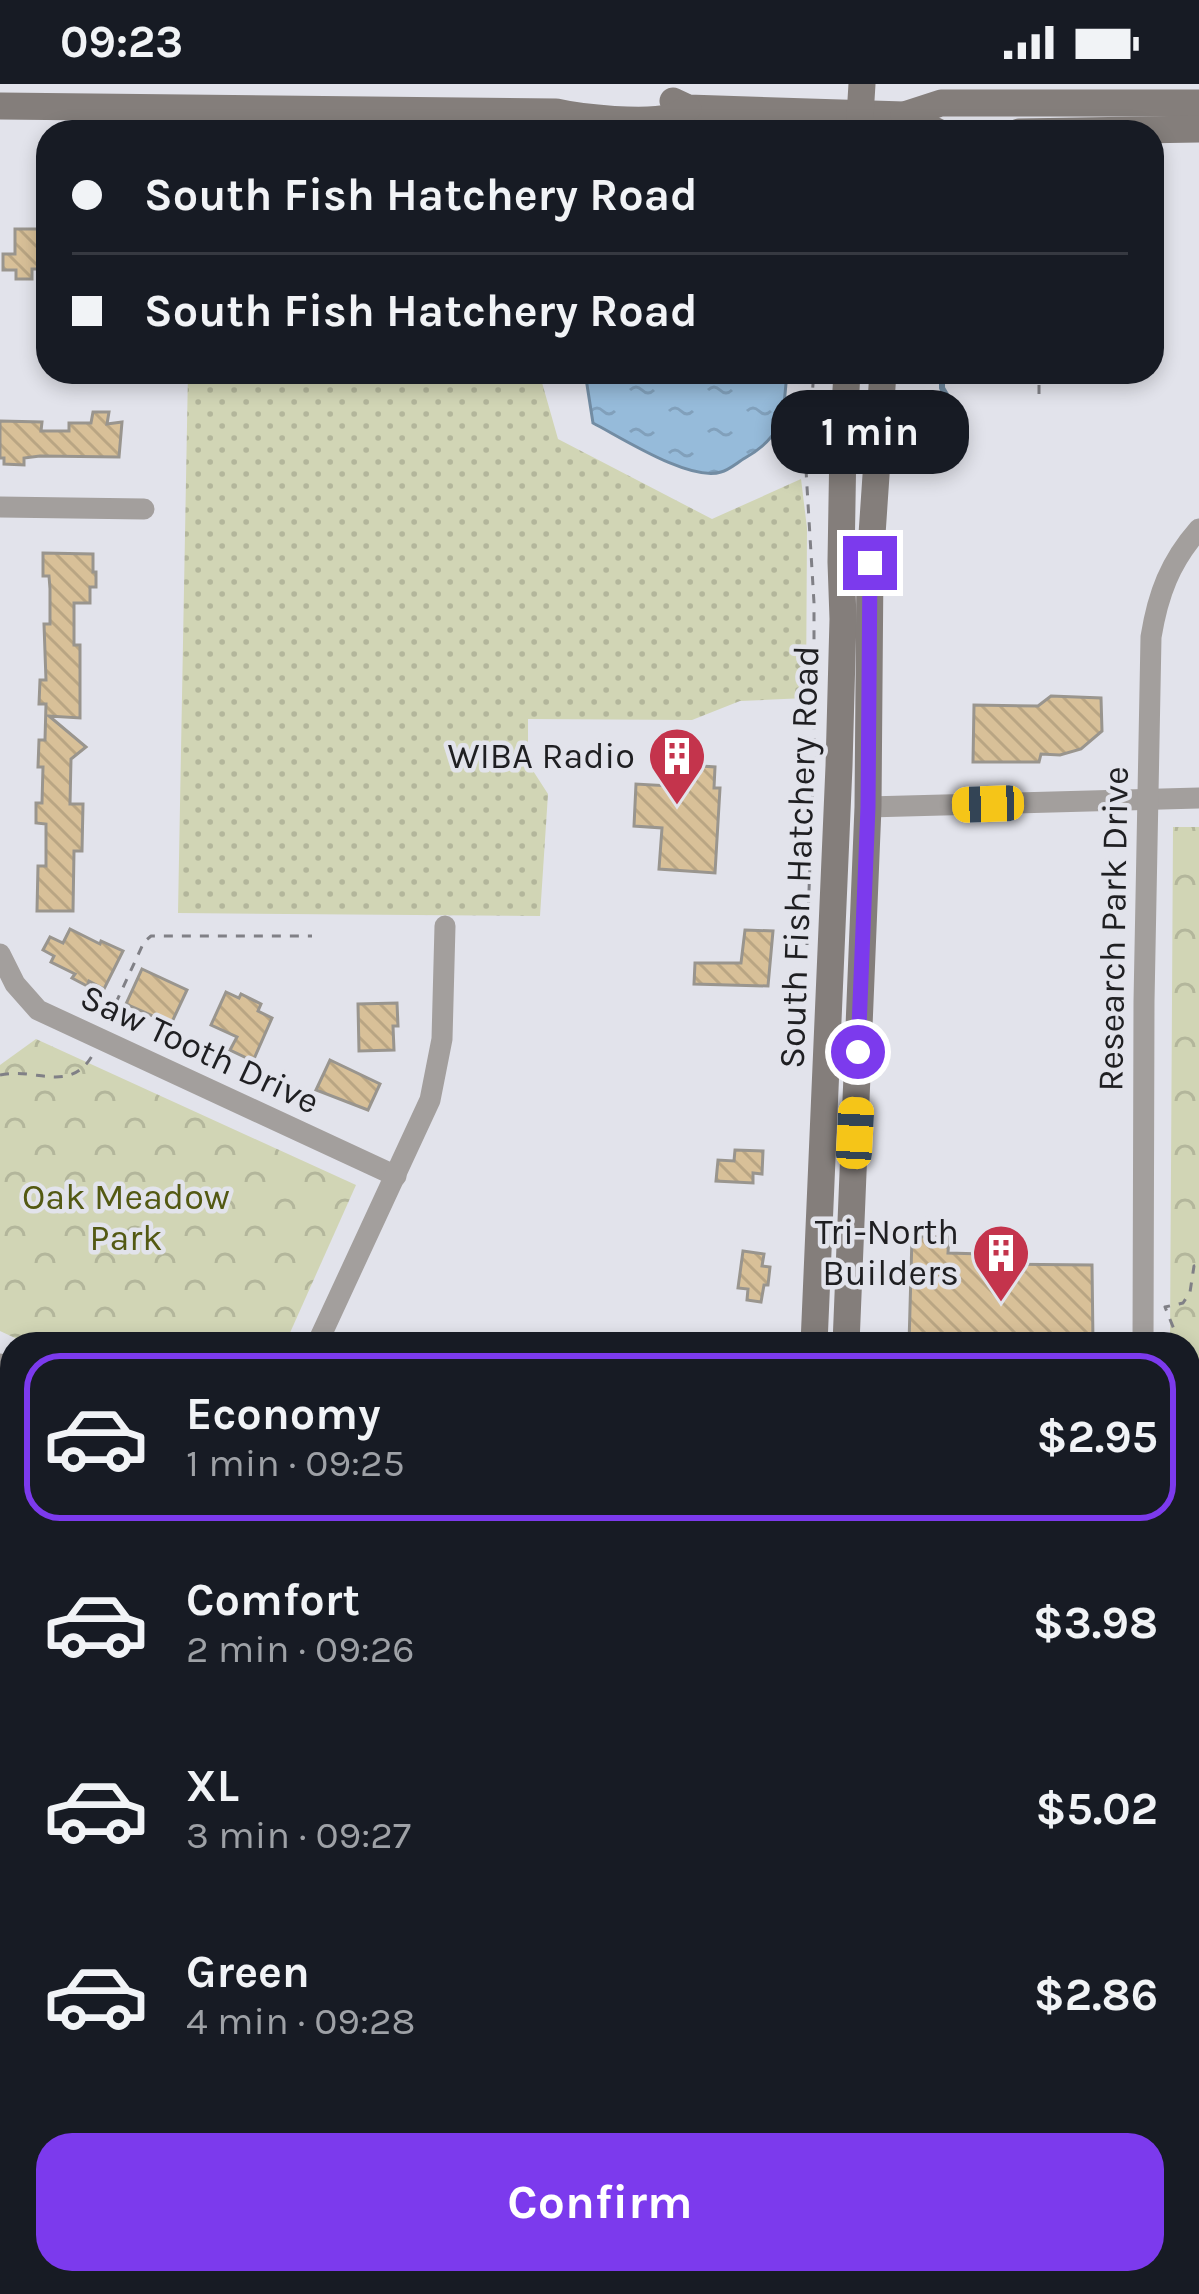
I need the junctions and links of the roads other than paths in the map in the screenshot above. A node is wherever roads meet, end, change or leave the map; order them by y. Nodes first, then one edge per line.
1 (862, 84) edge
2 (904, 84) edge
3 (95, 96) edge
4 (1199, 103) edge
5 (0, 106) edge
6 (826, 120) edge
7 (860, 120) edge
8 (903, 120) edge
9 (909, 120) edge
10 (1199, 129) edge
11 (1164, 130) edge
12 (846, 384) edge
13 (882, 384) edge
14 (0, 507) edge
15 (144, 509) dead end
16 (1199, 529) edge
17 (1199, 798) edge
18 (1149, 800) junction
19 (868, 807) junction
20 (445, 926) dead end
21 (0, 954) edge
22 (396, 1176) junction
23 (323, 1332) edge
24 (815, 1332) edge
25 (846, 1332) edge
26 (1143, 1332) edge

1 - 7 main road
2 - 8 main road
3 - 5 main road
3 - 6 main road
4 - 9 main road
10 - 11 main road
12 - 24 main road, South Fish Hatchery Road
13 - 19 main road, South Fish Hatchery Road
14 - 15 street
16 - 18 street, Research Park Drive
17 - 18 street
18 - 19 street
18 - 26 street, Research Park Drive
19 - 25 main road, South Fish Hatchery Road
20 - 22 street
21 - 22 street, Saw Tooth Drive
22 - 23 street

